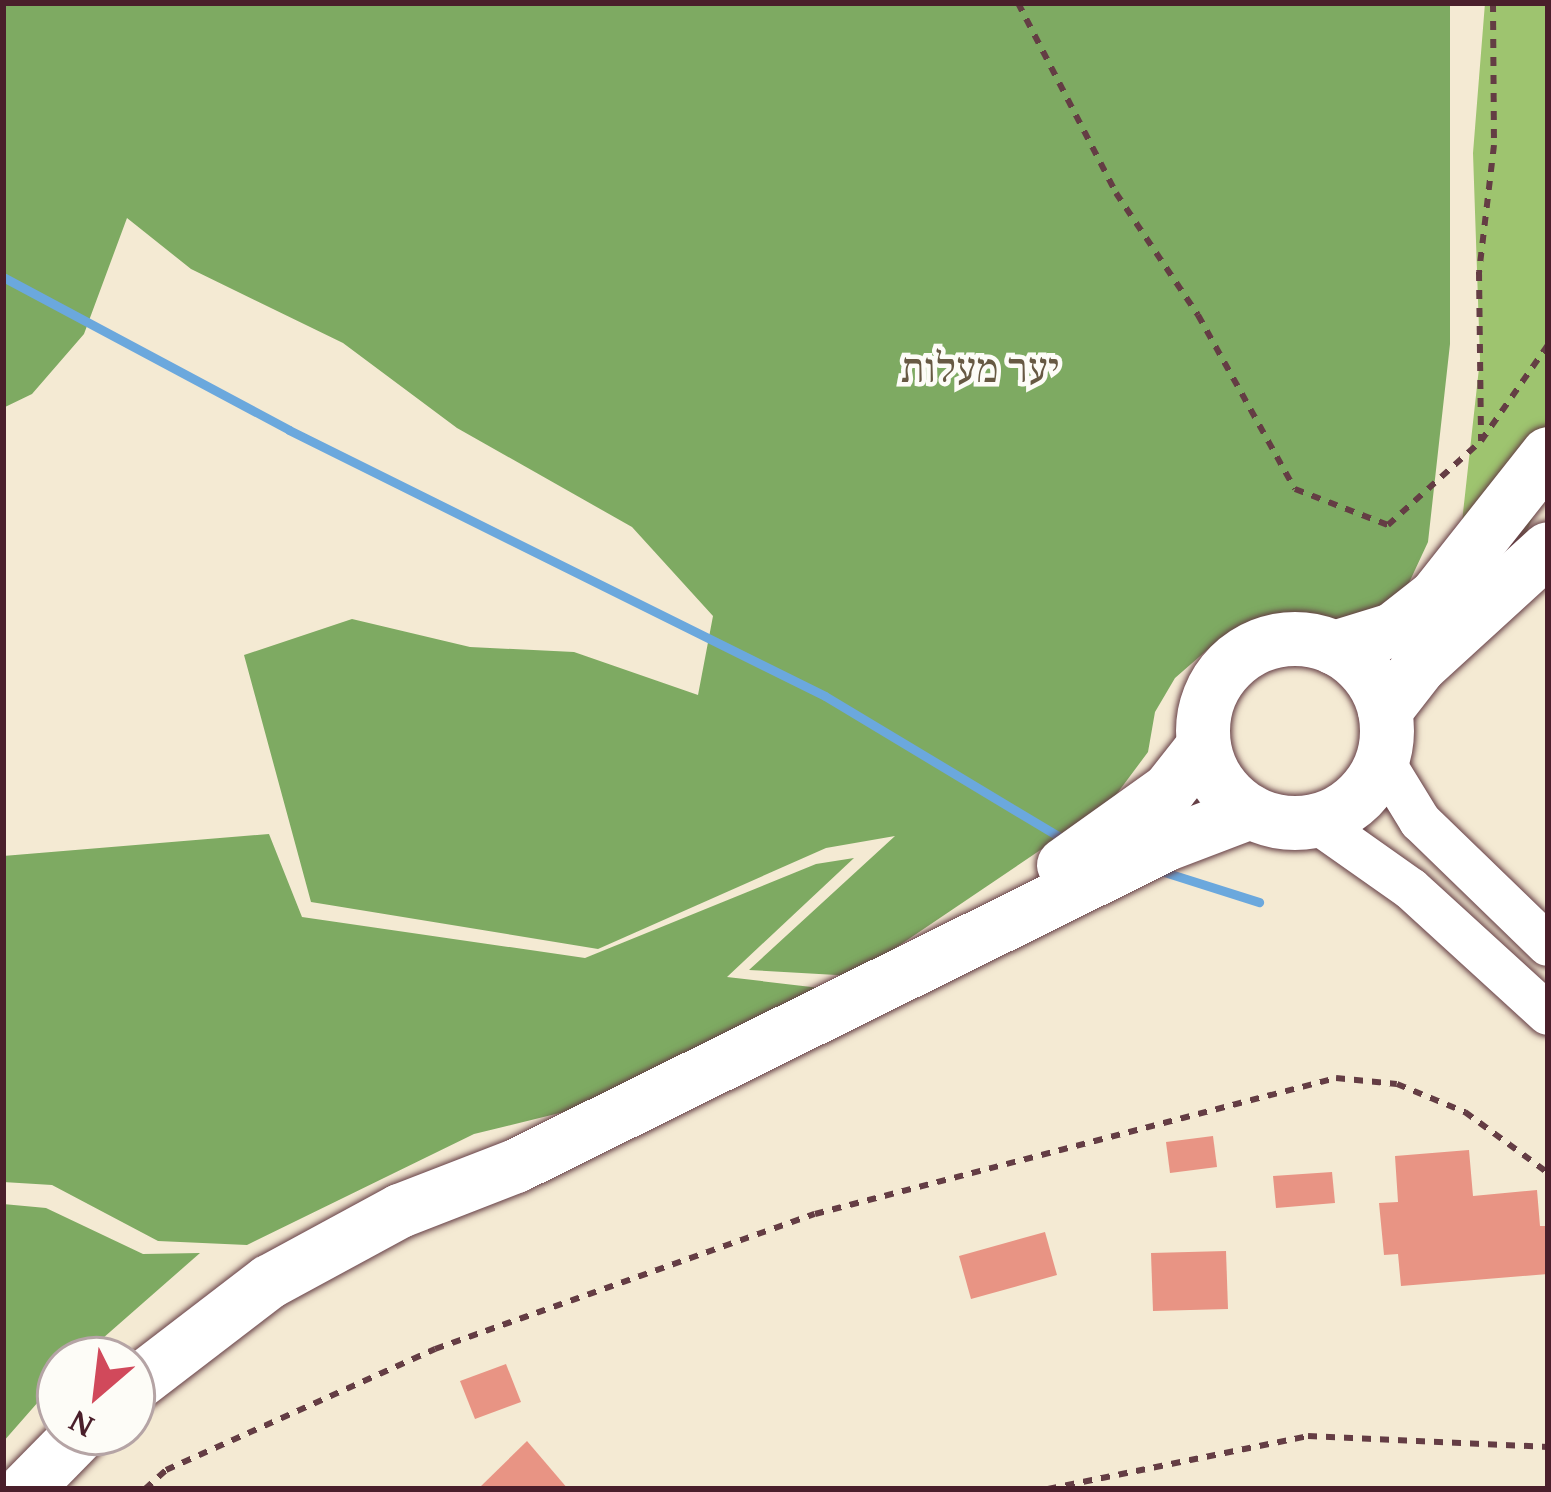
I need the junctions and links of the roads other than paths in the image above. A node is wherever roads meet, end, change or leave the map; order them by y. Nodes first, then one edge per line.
1 (1548, 454) edge
2 (1548, 549) edge
3 (1334, 648) junction
4 (1384, 735) junction
5 (1203, 747) junction
6 (1251, 812) junction
7 (1316, 822) junction
8 (1548, 945) edge
9 (1548, 1014) edge
10 (776, 1043) junction
11 (156, 1369) edge
12 (58, 1456) edge
13 (26, 1489) edge

1 - 3 main road
2 - 4 main road
3 - 4 main road
3 - 5 main road
4 - 7 main road
4 - 8 street
5 - 6 main road
5 - 10 main road
6 - 7 main road
6 - 10 main road
7 - 9 street
10 - 11 main road
12 - 13 main road

